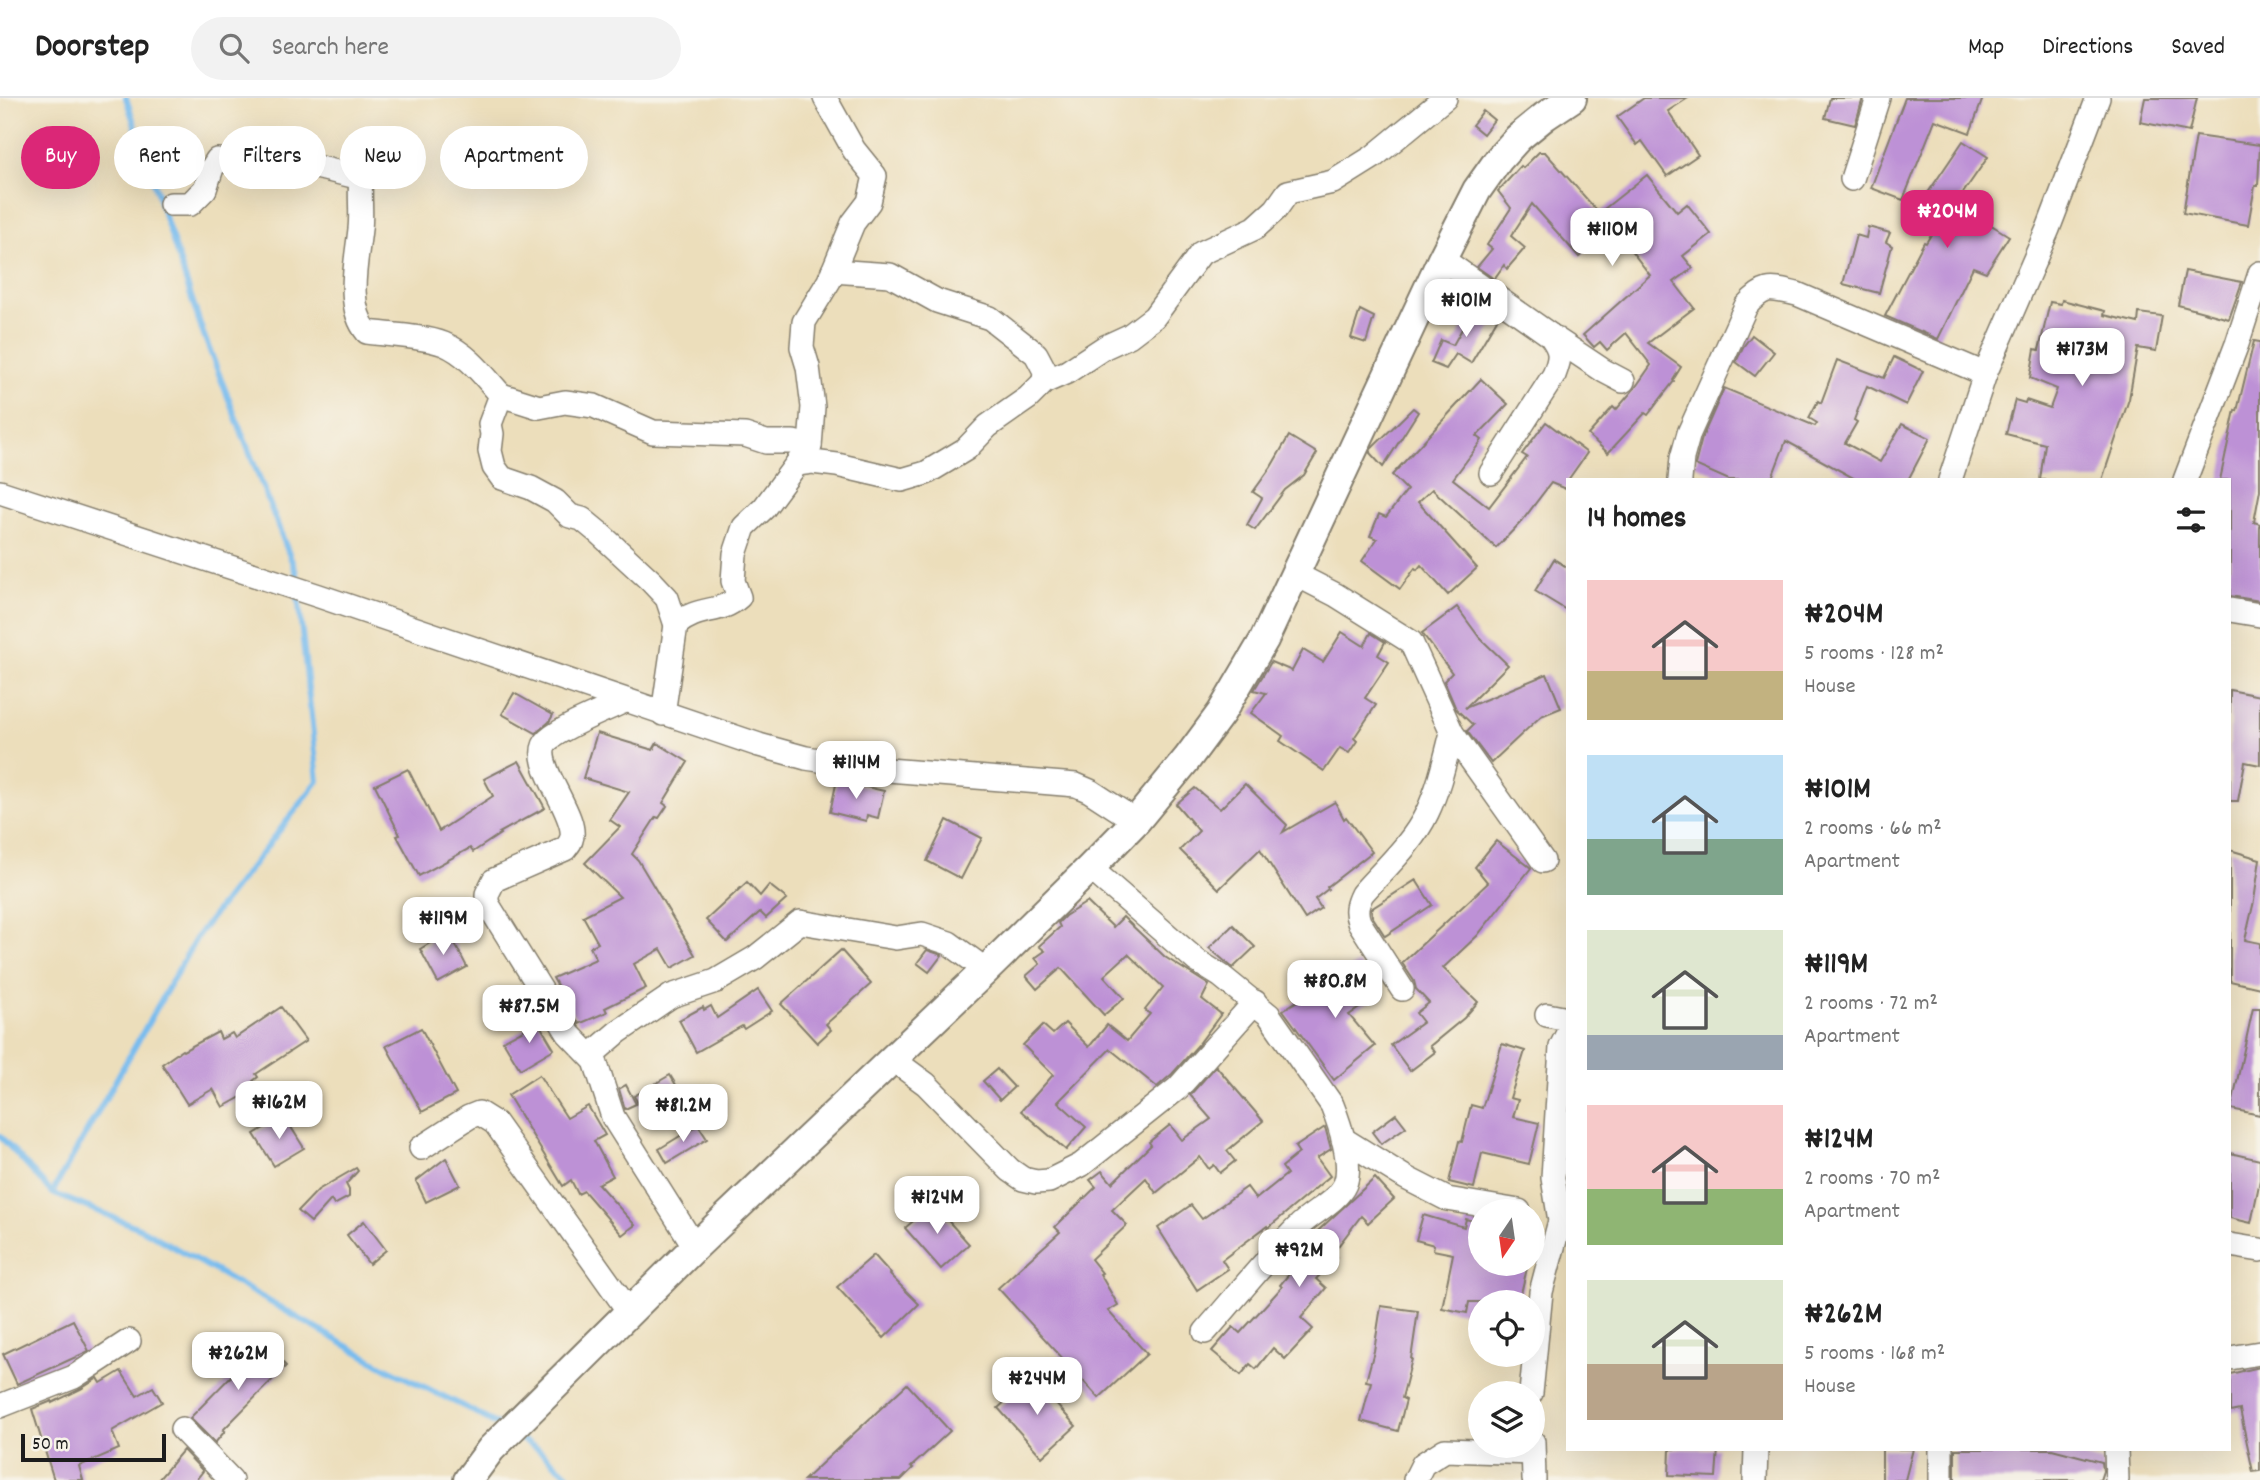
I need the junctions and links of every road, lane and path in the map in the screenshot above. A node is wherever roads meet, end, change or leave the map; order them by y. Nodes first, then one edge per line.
1 (825, 98) edge
2 (1445, 98) edge
3 (1572, 98) edge
4 (1878, 98) edge
5 (2098, 98) edge
6 (1852, 179) dead end
7 (171, 204) dead end
8 (1442, 259) junction
9 (833, 271) junction
10 (2260, 273) edge
11 (1550, 335) junction
12 (1985, 374) junction
13 (1623, 381) dead end
14 (1044, 382) junction
15 (501, 395) junction
16 (804, 455) junction
17 (1491, 473) dead end
18 (1680, 478) edge
19 (1951, 478) edge
20 (2186, 478) edge
21 (0, 492) edge
22 (1295, 573) junction
23 (2231, 610) edge
24 (2260, 615) edge
25 (676, 625) junction
26 (625, 701) junction
27 (663, 713) junction
28 (1452, 733) junction
29 (1136, 821) junction
30 (1543, 861) dead end
31 (1090, 867) junction
32 (986, 970) junction
33 (1402, 989) dead end
34 (1255, 1002) junction
35 (1566, 1037) edge
36 (591, 1055) junction
37 (892, 1059) junction
38 (1343, 1139) junction
39 (421, 1148) dead end
40 (1468, 1202) edge
41 (1545, 1217) edge
42 (1564, 1222) edge
43 (2231, 1245) edge
44 (695, 1247) junction
45 (2260, 1250) edge
46 (630, 1313) junction
47 (1205, 1332) dead end
48 (129, 1341) dead end
49 (2260, 1353) edge
50 (2231, 1358) edge
51 (1532, 1381) edge
52 (0, 1406) edge
53 (182, 1429) dead end
54 (1468, 1449) edge
55 (1756, 1451) edge
56 (1941, 1451) edge
57 (2116, 1451) edge
58 (1533, 1458) edge
59 (231, 1480) edge
60 (468, 1480) edge
61 (1415, 1480) edge
62 (1534, 1480) edge
63 (1755, 1480) edge
64 (1941, 1480) edge
65 (2116, 1480) edge

1 - 9 street
2 - 14 street
3 - 8 main road
4 - 6 street
5 - 12 street
7 - 15 street
8 - 11 street
8 - 22 main road
9 - 14 street
9 - 16 street
10 - 20 street
11 - 13 street
11 - 17 street
12 - 18 street
12 - 19 street
14 - 16 street
15 - 16 street
15 - 25 street
16 - 25 street
21 - 26 street
22 - 28 street
22 - 29 main road
23 - 24 street
25 - 27 street
26 - 27 street
26 - 36 street
27 - 29 street
28 - 30 street
28 - 33 street
29 - 31 main road
31 - 32 main road
31 - 34 street
32 - 36 street
32 - 37 main road
34 - 37 street
34 - 38 street
35 - 42 street
36 - 44 street
37 - 44 main road
38 - 40 street
38 - 47 street
39 - 46 street
41 - 42 street
42 - 51 street
43 - 45 street
44 - 46 main road
46 - 60 main road
48 - 52 street
49 - 50 street
53 - 59 street
54 - 61 street
55 - 63 street
56 - 64 street
57 - 65 street
58 - 62 street

